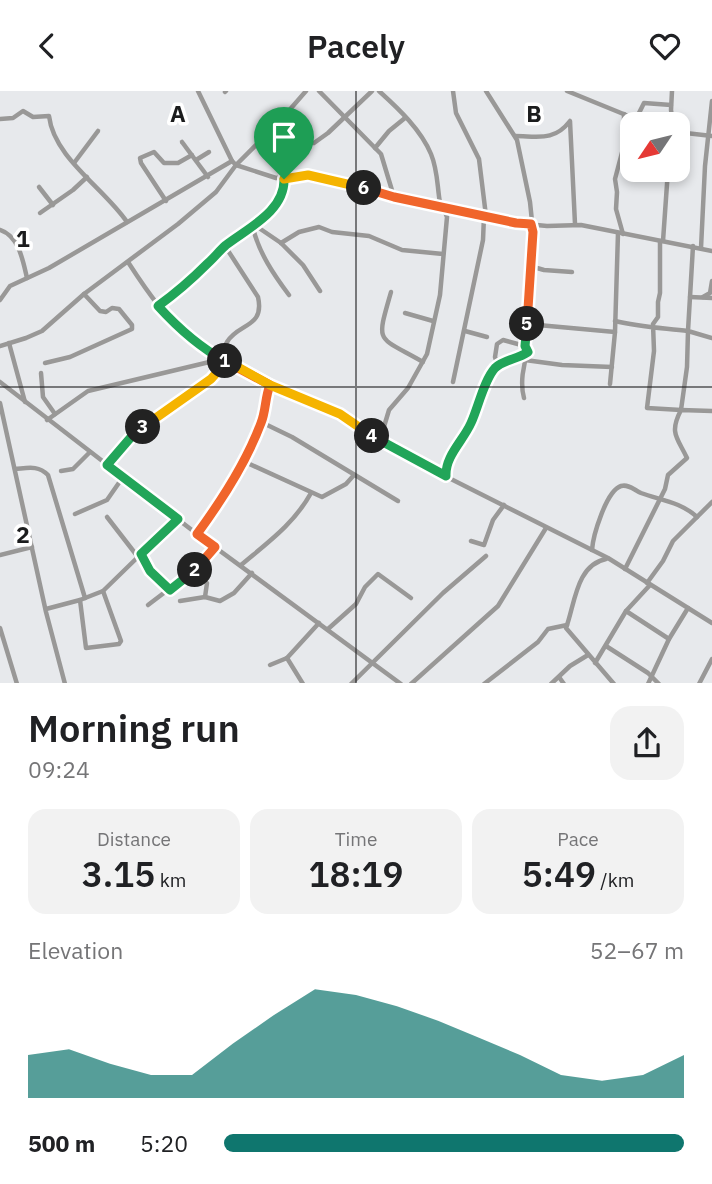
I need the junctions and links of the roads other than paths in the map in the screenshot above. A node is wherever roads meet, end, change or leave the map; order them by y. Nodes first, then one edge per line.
1 (198, 91) edge
2 (306, 91) edge
3 (319, 91) edge
4 (372, 91) edge
5 (379, 91) edge
6 (453, 91) edge
7 (486, 91) edge
8 (567, 91) edge
9 (673, 91) edge
10 (712, 101) edge
11 (671, 105) junction
12 (620, 112) edge
13 (639, 112) edge
14 (672, 112) edge
15 (344, 118) junction
16 (405, 118) junction
17 (0, 119) edge
18 (98, 131) dead end
19 (690, 133) edge
20 (710, 135) edge
21 (514, 136) junction
22 (182, 142) dead end
23 (314, 143) dead end
24 (376, 148) junction
25 (209, 152) dead end
26 (192, 155) junction
27 (196, 160) junction
28 (620, 160) edge
29 (74, 163) junction
30 (234, 163) junction
31 (87, 177) junction
32 (208, 177) junction
33 (284, 179) junction
34 (667, 182) edge
35 (708, 186) edge
36 (40, 187) dead end
37 (394, 197) junction
38 (166, 201) junction
39 (53, 205) junction
40 (440, 206) junction
41 (40, 213) dead end
42 (485, 216) junction
43 (128, 222) junction
44 (531, 224) junction
45 (575, 224) junction
46 (254, 227) junction
47 (0, 230) edge
48 (620, 233) junction
49 (662, 241) junction
50 (281, 243) junction
51 (225, 246) junction
52 (693, 246) junction
53 (701, 248) junction
54 (712, 251) edge
55 (443, 254) junction
56 (128, 261) junction
57 (530, 266) junction
58 (572, 272) dead end
59 (27, 278) junction
60 (712, 281) edge
61 (320, 291) dead end
62 (391, 292) dead end
63 (84, 294) junction
64 (289, 295) dead end
65 (690, 297) junction
66 (702, 298) junction
67 (712, 298) edge
68 (0, 300) edge
69 (158, 306) junction
70 (405, 313) dead end
71 (433, 321) junction
72 (615, 321) junction
73 (527, 324) junction
74 (653, 327) junction
75 (465, 331) junction
76 (688, 331) junction
77 (615, 332) junction
78 (487, 337) dead end
79 (712, 338) edge
80 (9, 343) junction
81 (0, 346) edge
82 (525, 346) junction
83 (528, 352) junction
84 (224, 360) junction
85 (524, 360) junction
86 (423, 362) junction
87 (45, 363) dead end
88 (498, 366) junction
89 (612, 367) junction
90 (41, 373) dead end
91 (0, 382) edge
92 (453, 382) dead end
93 (610, 384) dead end
94 (270, 385) junction
95 (524, 398) dead end
96 (0, 403) edge
97 (25, 403) junction
98 (681, 410) junction
99 (712, 411) edge
100 (55, 414) junction
101 (47, 420) junction
102 (261, 422) junction
103 (380, 440) junction
104 (90, 453) junction
105 (243, 461) junction
106 (107, 465) junction
107 (15, 469) junction
108 (61, 471) dead end
109 (354, 475) junction
110 (446, 476) junction
111 (123, 477) junction
112 (311, 493) junction
113 (660, 497) junction
114 (398, 501) dead end
115 (712, 502) edge
116 (504, 505) junction
117 (75, 514) dead end
118 (107, 517) dead end
119 (697, 517) junction
120 (178, 519) junction
121 (546, 528) junction
122 (197, 534) junction
123 (471, 541) dead end
124 (32, 547) junction
125 (215, 547) junction
126 (592, 550) junction
127 (0, 555) edge
128 (140, 555) junction
129 (486, 556) dead end
130 (606, 559) junction
131 (240, 565) junction
132 (625, 569) junction
133 (195, 570) junction
134 (252, 573) junction
135 (648, 584) junction
136 (170, 590) junction
137 (103, 591) junction
138 (205, 597) junction
139 (411, 598) dead end
140 (83, 599) junction
141 (180, 601) dead end
142 (148, 605) dead end
143 (688, 608) junction
144 (46, 609) junction
145 (626, 611) junction
146 (319, 623) junction
147 (712, 623) edge
148 (568, 625) junction
149 (0, 628) edge
150 (328, 629) junction
151 (668, 639) junction
152 (606, 646) junction
153 (588, 655) junction
154 (288, 658) junction
155 (712, 659) edge
156 (373, 663) junction
157 (595, 663) junction
158 (270, 665) dead end
159 (652, 676) junction
160 (559, 677) junction
161 (17, 683) edge
162 (65, 683) edge
163 (302, 683) edge
164 (352, 683) edge
165 (400, 683) edge
166 (412, 683) edge
167 (485, 683) edge
168 (552, 683) edge
169 (563, 683) edge
170 (613, 683) edge
171 (648, 683) edge
172 (658, 683) edge
173 (700, 683) edge

1 - 30 street
2 - 30 street
3 - 15 street
4 - 15 street
5 - 16 street
6 - 42 street
7 - 21 street
8 - 12 street
9 - 11 street
10 - 20 street
11 - 13 street
11 - 14 street
15 - 23 street
15 - 24 street
16 - 24 street
16 - 40 street
17 - 29 street
18 - 29 street
19 - 20 street
20 - 35 street
21 - 44 street
21 - 45 street
22 - 26 street
24 - 37 street
25 - 27 street
26 - 27 street
26 - 38 street
27 - 32 street
28 - 48 street
29 - 31 street
30 - 32 street
30 - 33 street
30 - 56 street
31 - 39 street
31 - 43 street
32 - 38 street
33 - 37 street
33 - 46 street
34 - 49 street
35 - 53 street
36 - 39 street
37 - 40 street
38 - 43 street
39 - 41 street
40 - 42 street
40 - 55 street
42 - 44 street
42 - 75 street
43 - 59 street
44 - 45 street
44 - 57 street
45 - 48 street
46 - 50 street
46 - 51 street
46 - 64 street
47 - 59 street
48 - 49 street
48 - 72 street
49 - 52 street
49 - 74 street
50 - 55 street
50 - 61 street
51 - 69 street
51 - 84 street
52 - 53 street
52 - 65 street
53 - 54 street
55 - 71 street
56 - 63 street
56 - 69 street
57 - 58 street
57 - 73 street
59 - 68 street
60 - 66 street
62 - 86 street
63 - 80 street
63 - 87 street
65 - 66 street
65 - 76 street
66 - 67 street
69 - 84 street
70 - 71 street
71 - 86 street
72 - 74 street
72 - 77 street
73 - 77 street
73 - 82 street
74 - 76 street
74 - 98 street
75 - 78 street
75 - 92 street
76 - 79 street
76 - 98 street
77 - 89 street
80 - 81 street
80 - 97 street
82 - 83 street
82 - 88 street
83 - 85 street
83 - 88 street
84 - 94 street
84 - 100 street
84 - 106 street
85 - 89 street
85 - 95 street
86 - 103 street
88 - 110 street
89 - 93 street
90 - 100 street
91 - 97 street
94 - 102 street
94 - 103 street
96 - 107 street
97 - 101 street
98 - 99 street
98 - 113 street
100 - 101 street
101 - 104 street
102 - 105 street
102 - 109 street
103 - 110 street
104 - 106 street
104 - 108 street
105 - 112 street
105 - 122 street
106 - 111 street
107 - 124 street
107 - 140 street
109 - 112 street
109 - 114 street
110 - 116 street
111 - 117 street
111 - 120 street
112 - 131 street
113 - 119 street
113 - 126 street
113 - 132 street
115 - 119 street
116 - 121 street
116 - 123 street
118 - 128 street
119 - 135 street
120 - 122 street
120 - 128 street
121 - 126 street
121 - 166 street
122 - 125 street
124 - 127 street
124 - 144 street
125 - 131 street
125 - 133 street
126 - 130 street
128 - 136 street
128 - 137 street
129 - 156 street
130 - 132 street
130 - 148 street
131 - 134 street
132 - 135 street
133 - 136 street
133 - 138 street
134 - 138 street
134 - 146 street
135 - 143 street
135 - 145 street
136 - 142 street
137 - 140 street
137 - 140 street
138 - 141 street
139 - 150 street
140 - 144 street
143 - 147 street
143 - 151 street
144 - 162 street
145 - 151 street
145 - 152 street
146 - 150 street
146 - 154 street
148 - 153 street
148 - 167 street
149 - 161 street
150 - 156 street
151 - 159 street
152 - 157 street
152 - 159 street
153 - 157 street
153 - 160 street
154 - 158 street
154 - 163 street
155 - 173 street
156 - 164 street
156 - 165 street
157 - 170 street
159 - 171 street
159 - 172 street
160 - 168 street
160 - 169 street

